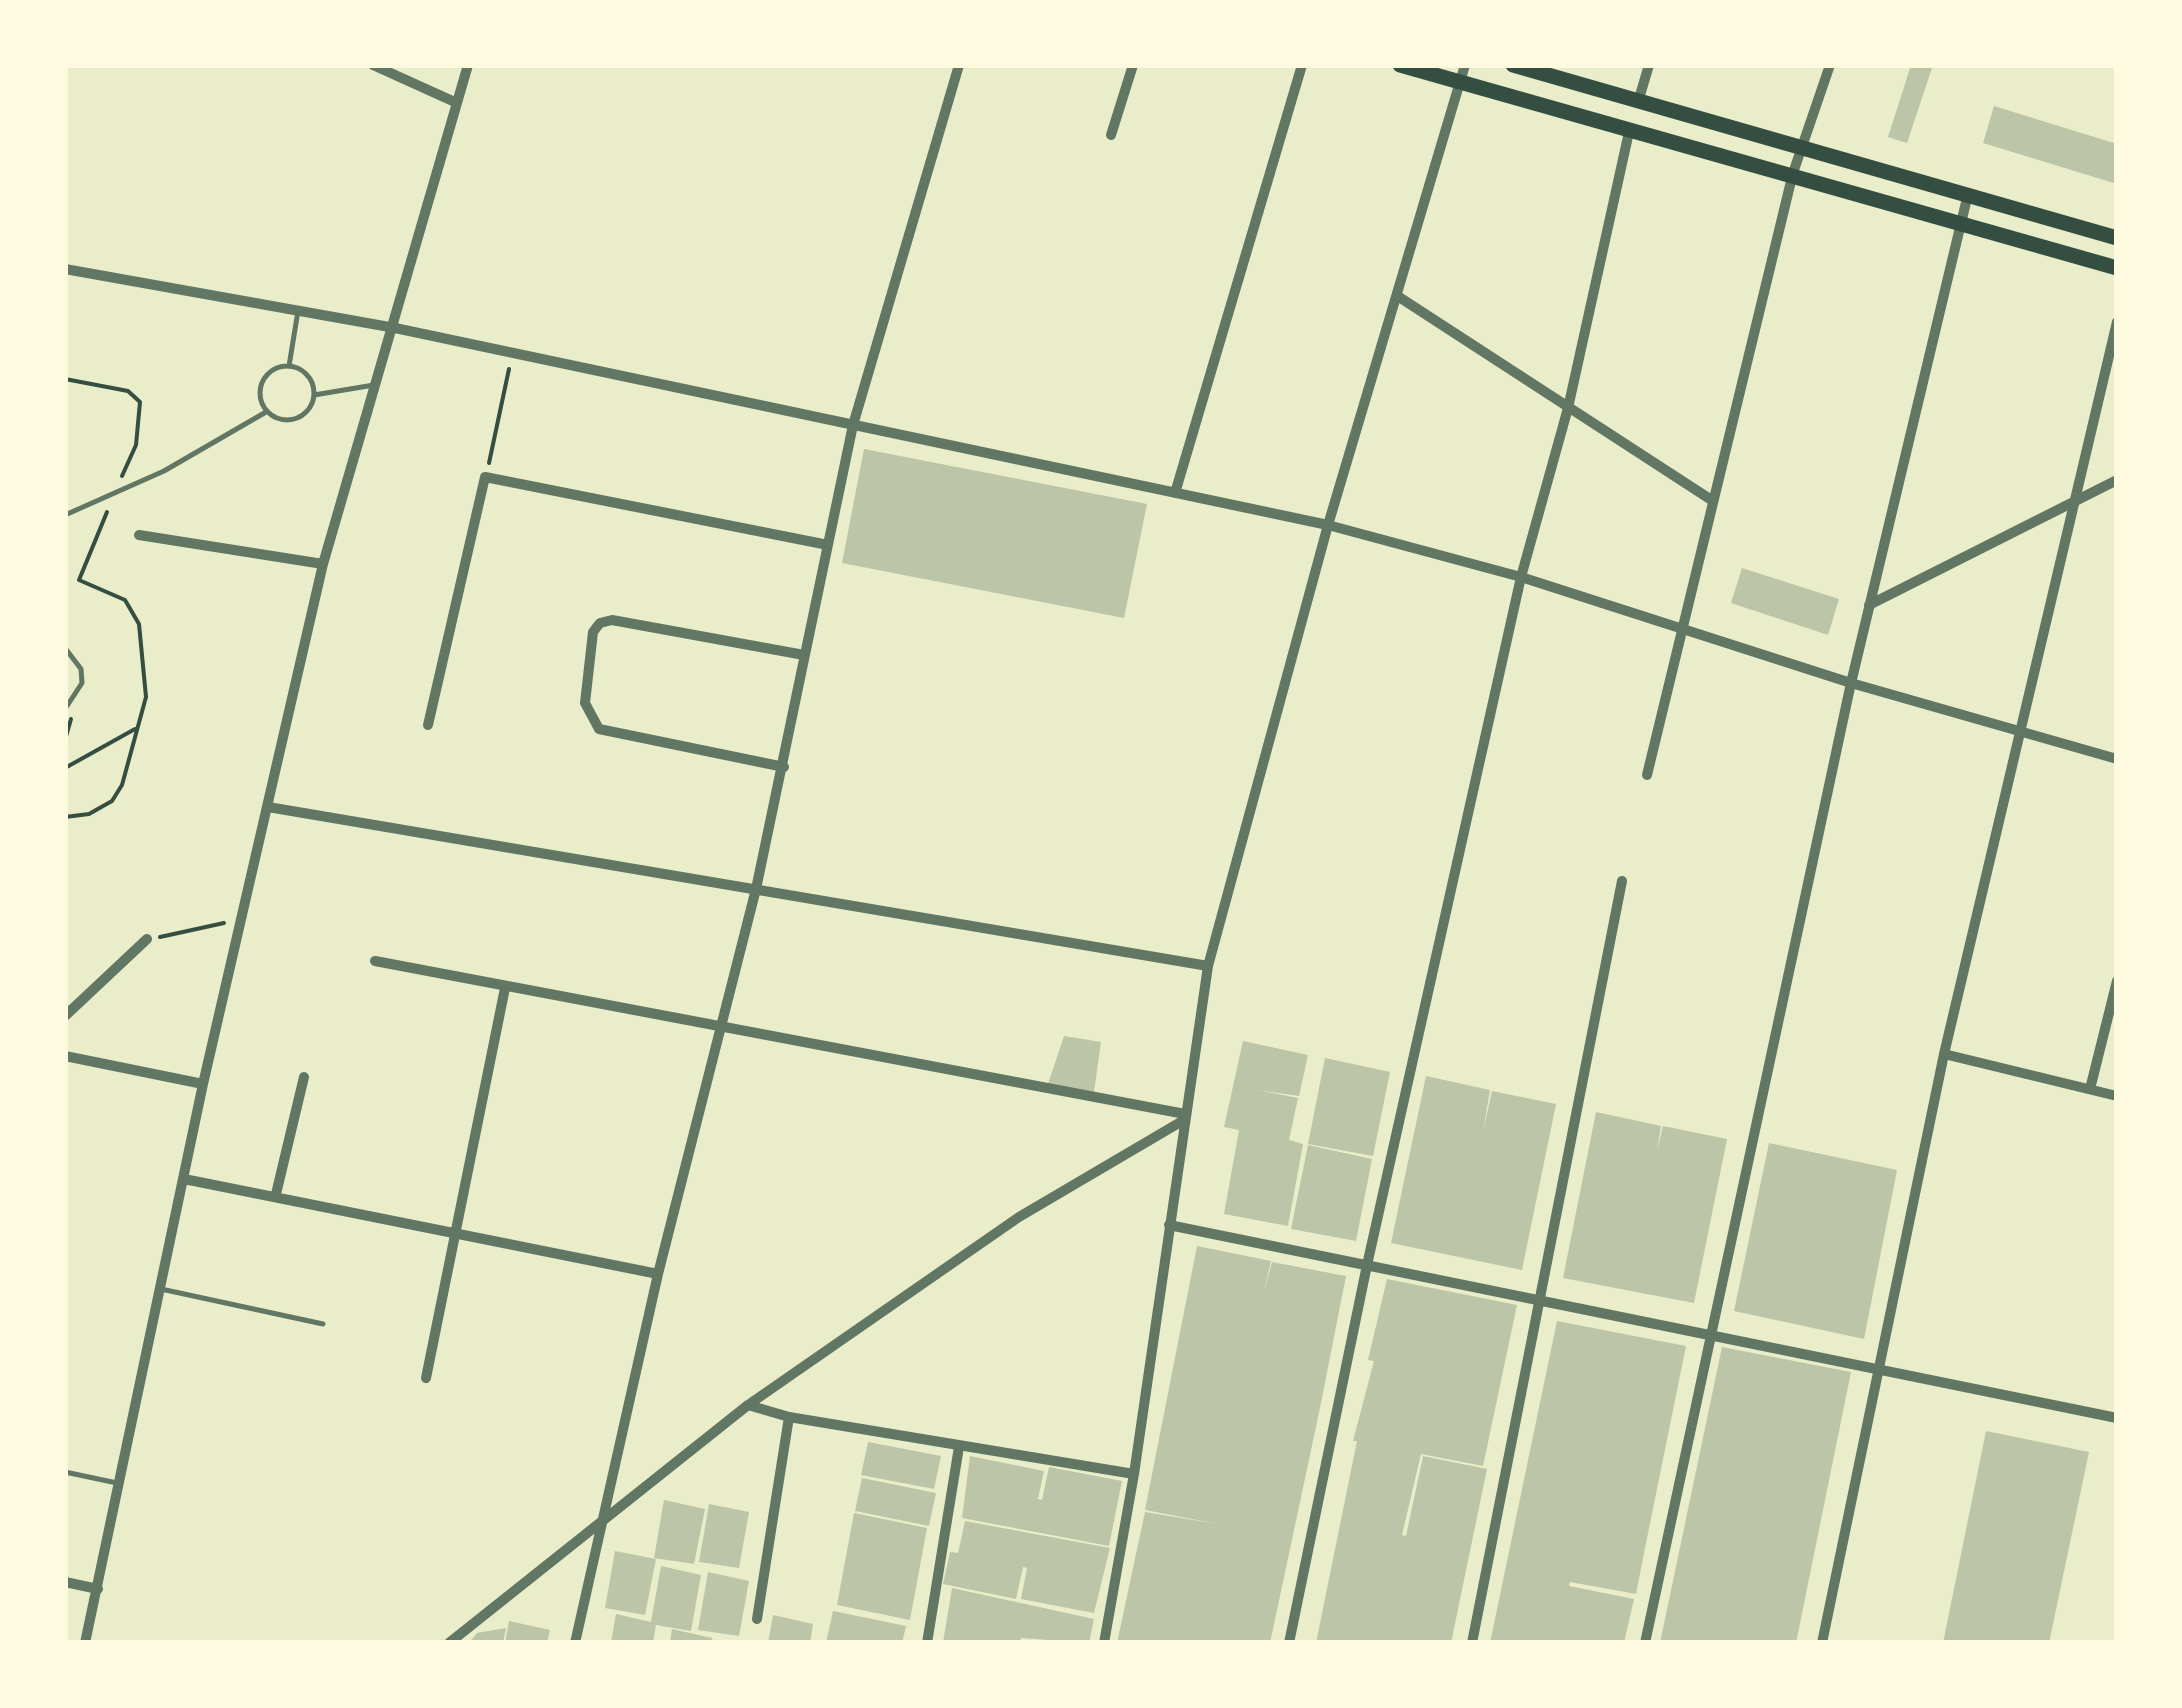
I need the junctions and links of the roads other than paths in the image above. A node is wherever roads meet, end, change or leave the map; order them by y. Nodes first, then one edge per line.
1 (373, 65) edge
2 (468, 65) edge
3 (959, 65) edge
4 (1133, 65) edge
5 (1302, 65) edge
6 (1400, 65) edge
7 (1465, 65) edge
8 (1514, 65) edge
9 (1649, 65) edge
10 (1830, 65) edge
11 (1460, 84) junction
12 (457, 102) junction
13 (1638, 102) junction
14 (1630, 132) junction
15 (1111, 135) dead end
16 (1801, 147) junction
17 (1793, 173) junction
18 (1968, 194) junction
19 (1962, 223) junction
20 (2117, 238) edge
21 (2117, 268) edge
22 (65, 269) edge
23 (1398, 297) junction
24 (298, 310) junction
25 (2117, 322) edge
26 (395, 328) junction
27 (289, 366) junction
28 (377, 384) junction
29 (314, 396) junction
30 (1568, 408) junction
31 (266, 412) junction
32 (853, 425) junction
33 (2117, 480) edge
34 (1175, 493) junction
35 (1713, 501) junction
36 (2072, 502) junction
37 (65, 515) edge
38 (1328, 525) junction
39 (139, 536) dead end
40 (828, 545) junction
41 (323, 564) junction
42 (1521, 577) junction
43 (1869, 605) junction
44 (1686, 628) junction
45 (65, 648) edge
46 (804, 655) junction
47 (1851, 683) junction
48 (65, 709) edge
49 (428, 725) dead end
50 (2018, 731) junction
51 (2117, 759) edge
52 (784, 767) junction
53 (1647, 775) dead end
54 (268, 808) junction
55 (1622, 881) dead end
56 (756, 889) junction
57 (147, 939) road end
58 (375, 961) dead end
59 (1208, 966) junction
60 (2117, 982) edge
61 (505, 988) junction
62 (65, 1016) edge
63 (722, 1028) junction
64 (1944, 1054) junction
65 (65, 1056) edge
66 (304, 1077) dead end
67 (202, 1084) junction
68 (2090, 1090) junction
69 (2117, 1096) edge
70 (1184, 1117) junction
71 (184, 1179) junction
72 (276, 1194) junction
73 (1169, 1225) junction
74 (455, 1232) junction
75 (1367, 1264) junction
76 (658, 1274) junction
77 (161, 1290) junction
78 (1542, 1301) junction
79 (323, 1324) dead end
80 (1708, 1335) junction
81 (1877, 1369) junction
82 (426, 1378) dead end
83 (748, 1405) junction
84 (789, 1417) junction
85 (2117, 1418) edge
86 (959, 1447) junction
87 (65, 1472) edge
88 (1134, 1474) junction
89 (120, 1484) junction
90 (601, 1521) junction
91 (65, 1582) edge
92 (98, 1589) junction
93 (756, 1619) dead end
94 (84, 1643) edge
95 (448, 1643) edge
96 (575, 1643) edge
97 (927, 1643) edge
98 (1104, 1643) edge
99 (1289, 1643) edge
100 (1472, 1643) edge
101 (1646, 1643) edge
102 (1822, 1643) edge

1 - 12 street
2 - 12 street
3 - 32 street
4 - 15 street
5 - 34 street
6 - 11 main road
7 - 11 street
8 - 13 main road
9 - 13 street
10 - 16 street
11 - 14 main road
11 - 23 street
12 - 26 street
13 - 16 main road
14 - 17 main road
14 - 30 street
16 - 17 street
16 - 18 main road
17 - 19 main road
17 - 35 street
18 - 19 street
18 - 20 main road
19 - 21 main road
19 - 43 street
22 - 24 street
23 - 30 street
23 - 38 street
24 - 26 street
24 - 27 lane
25 - 36 street
26 - 28 street
26 - 32 street
27 - 29 lane
27 - 31 lane
28 - 29 lane
28 - 41 street
29 - 31 lane
30 - 35 street
30 - 42 street
31 - 37 lane
32 - 34 street
32 - 40 street
33 - 36 street
34 - 38 street
35 - 44 street
36 - 43 street
36 - 50 street
38 - 42 street
38 - 59 street
39 - 41 street
40 - 46 street
40 - 49 street
41 - 54 street
42 - 44 street
42 - 75 street
43 - 47 street
44 - 47 street
44 - 53 street
45 - 48 lane
46 - 52 street
46 - 52 street
47 - 50 street
47 - 80 street
50 - 51 street
50 - 64 street
52 - 56 street
54 - 56 street
54 - 67 street
55 - 78 street
56 - 59 street
56 - 63 street
57 - 62 street
58 - 61 street
59 - 70 street
60 - 68 street
61 - 63 street
61 - 74 street
63 - 70 street
63 - 76 street
64 - 68 street
64 - 81 street
65 - 67 street
66 - 72 street
67 - 71 street
68 - 69 street
70 - 73 street
70 - 83 street
71 - 72 street
71 - 77 street
72 - 74 street
73 - 75 street
73 - 88 street
74 - 76 street
74 - 82 street
75 - 78 street
75 - 99 street
76 - 90 street
77 - 79 lane
77 - 89 street
78 - 80 street
78 - 100 street
80 - 81 street
80 - 101 street
81 - 85 street
81 - 102 street
83 - 84 street
83 - 90 street
84 - 86 street
84 - 93 street
86 - 88 street
86 - 97 street
87 - 89 lane
88 - 98 street
89 - 92 street
90 - 95 street
90 - 96 street
91 - 92 street
92 - 94 street

